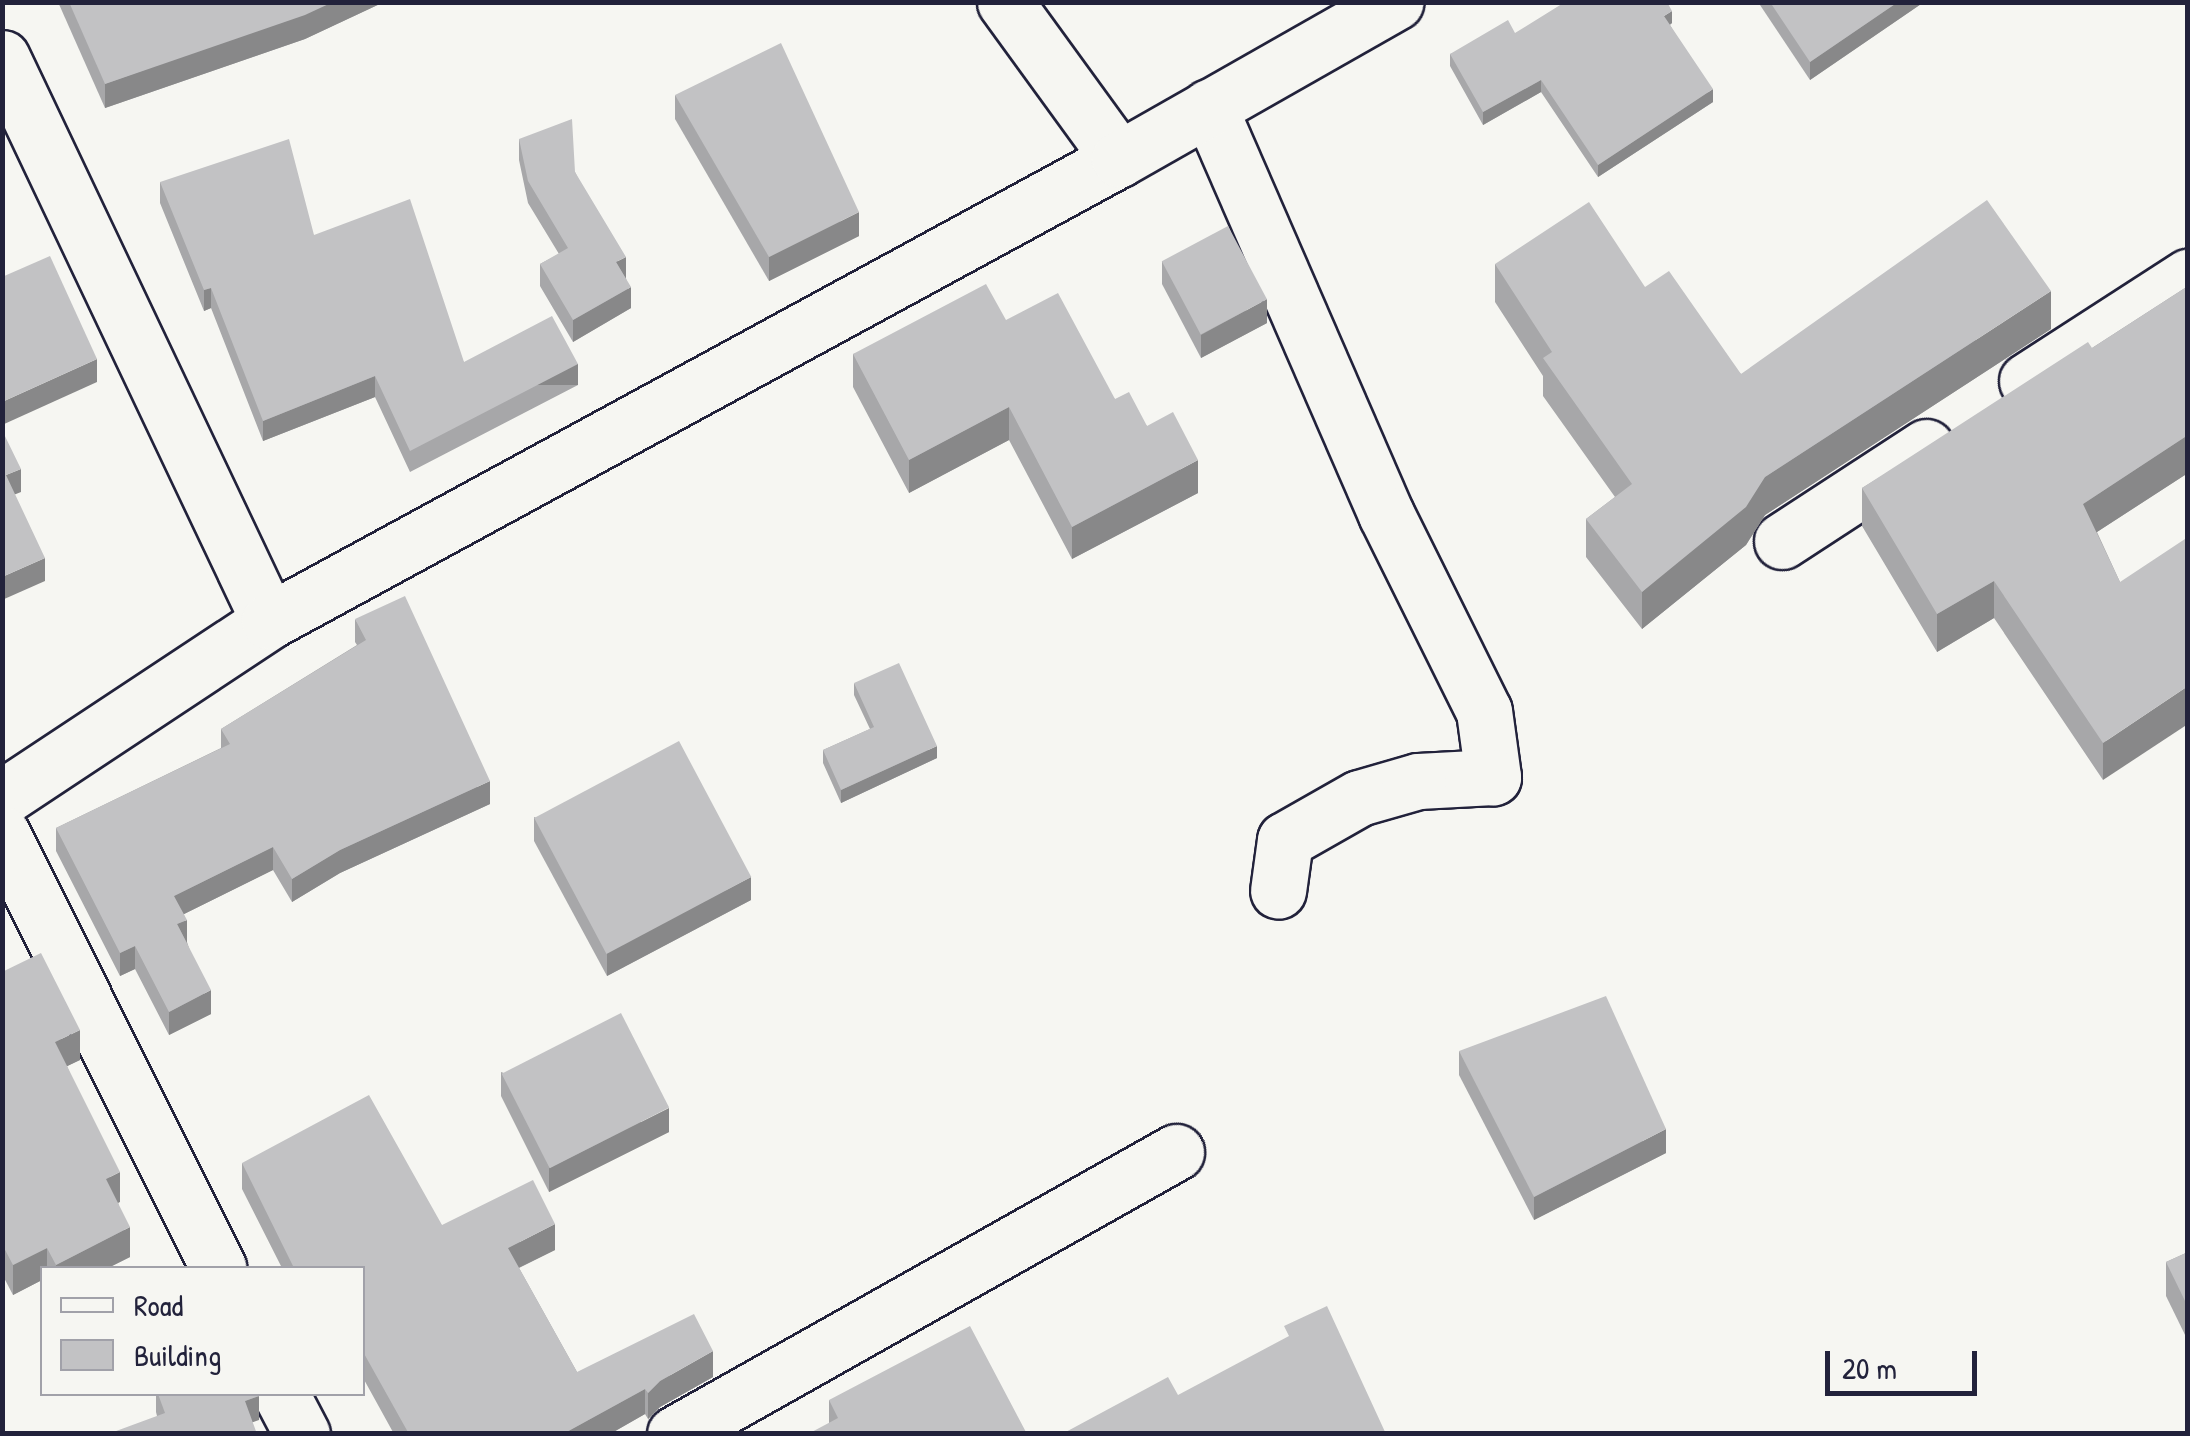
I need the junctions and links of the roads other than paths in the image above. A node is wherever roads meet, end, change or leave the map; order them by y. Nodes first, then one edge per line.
1 (1005, 2) edge
2 (1395, 2) edge
3 (2, 58) edge
4 (1208, 107) junction
5 (1120, 158) junction
6 (2188, 276) edge
7 (1782, 542) dead end
8 (269, 620) junction
9 (2, 798) edge
10 (2, 834) edge
11 (1278, 891) dead end
12 (1176, 1152) dead end
13 (217, 1266) edge
14 (282, 1396) edge
15 (302, 1434) edge
16 (675, 1434) edge

1 - 5 street
2 - 4 street
3 - 8 street
4 - 5 street
4 - 11 street
5 - 8 street
6 - 7 street
8 - 9 street
10 - 13 street
12 - 16 street
14 - 15 street

